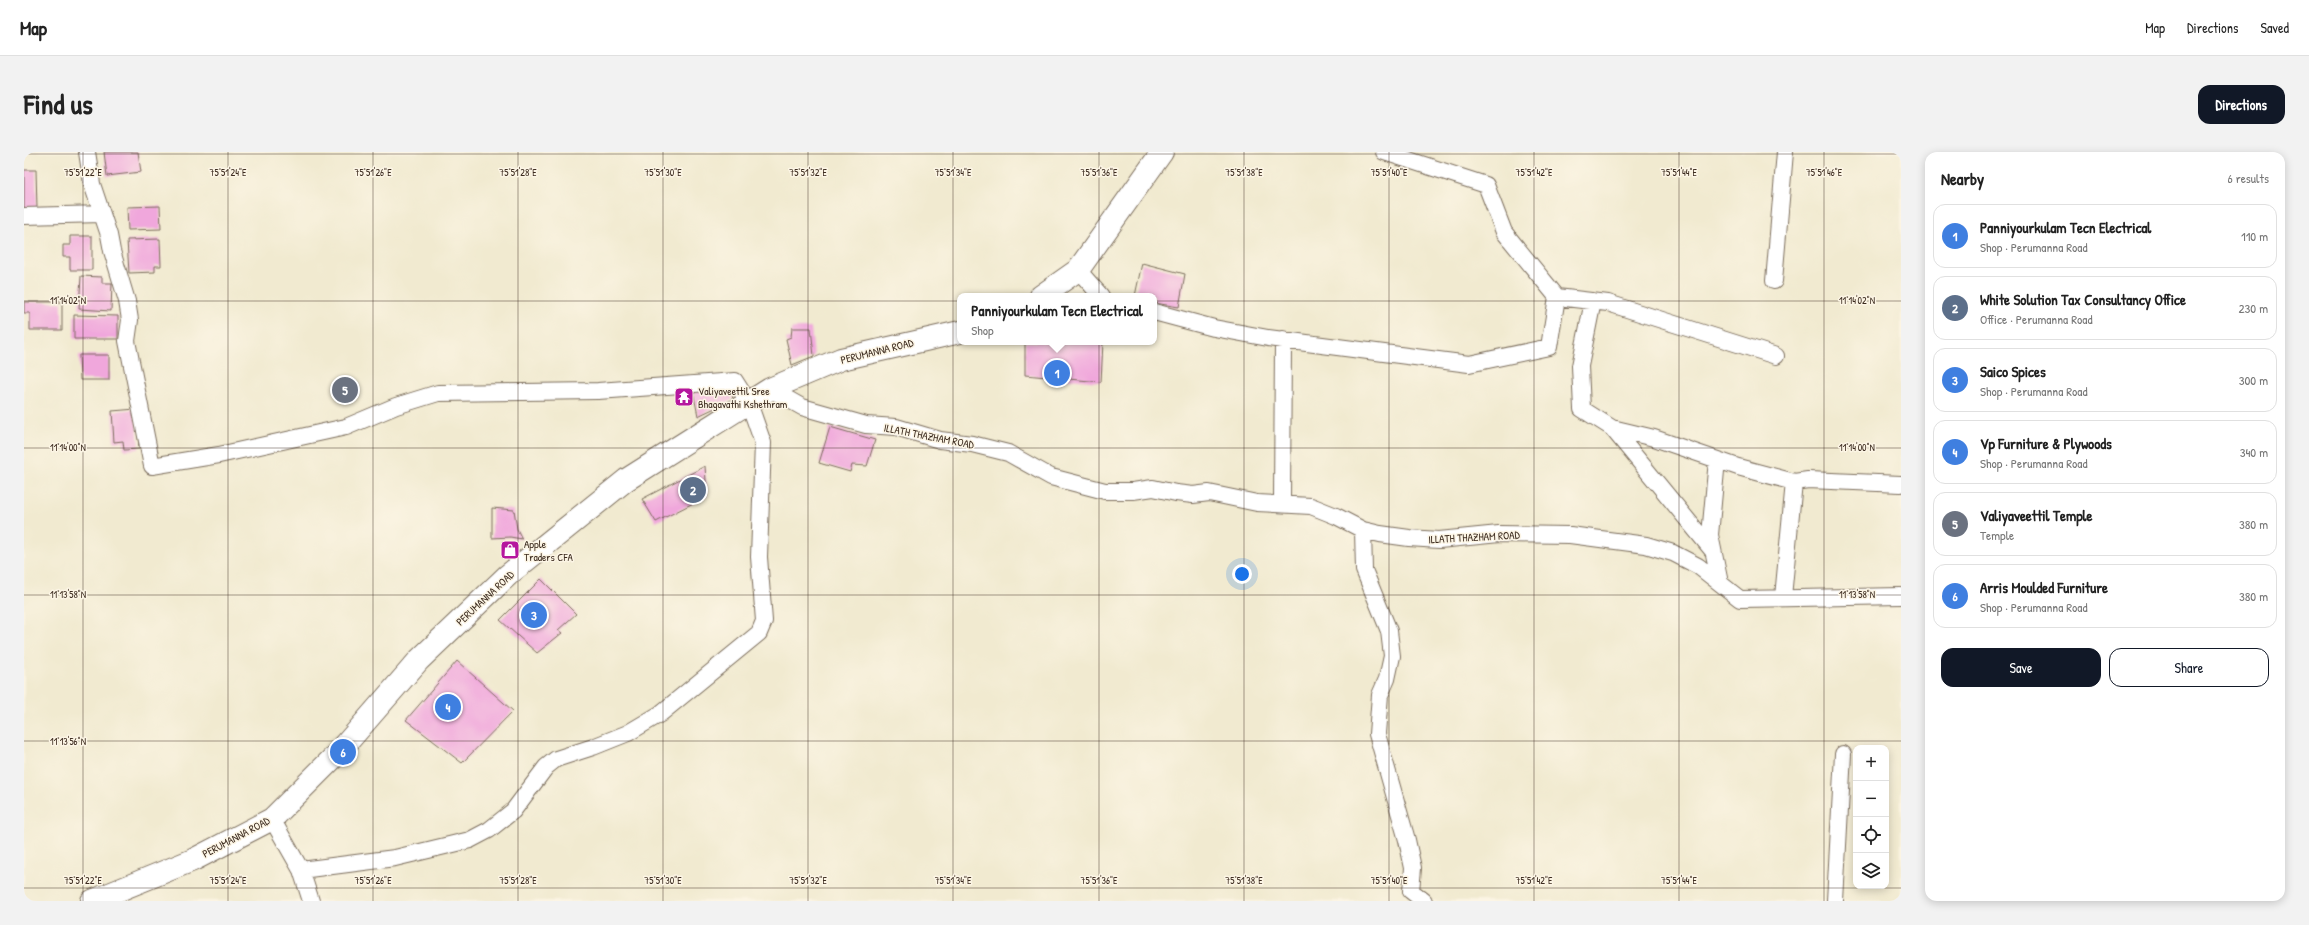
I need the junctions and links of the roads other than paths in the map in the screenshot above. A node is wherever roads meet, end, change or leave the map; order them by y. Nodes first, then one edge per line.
1 (87, 152) edge
2 (1162, 152) edge
3 (1384, 152) edge
4 (1785, 152) edge
5 (102, 214) junction
6 (24, 216) edge
7 (1078, 270) junction
8 (1774, 281) dead end
9 (1045, 293) edge
10 (1098, 293) edge
11 (1557, 297) junction
12 (1593, 301) junction
13 (1157, 313) edge
14 (957, 333) edge
15 (1283, 339) junction
16 (1776, 356) dead end
17 (770, 389) junction
18 (749, 403) junction
19 (1612, 428) junction
20 (1717, 460) junction
21 (1794, 482) junction
22 (1901, 484) edge
23 (1282, 503) junction
24 (1363, 530) junction
25 (1713, 551) junction
26 (1720, 582) junction
27 (1901, 596) edge
28 (1783, 597) junction
29 (1843, 754) dead end
30 (272, 818) junction
31 (301, 870) junction
32 (92, 901) edge
33 (311, 901) edge
34 (1424, 901) edge
35 (1835, 901) edge

1 - 5 street
2 - 7 main road
3 - 11 street
4 - 8 street
5 - 6 street
5 - 18 street
7 - 9 main road
7 - 10 street
11 - 12 street
11 - 15 street
12 - 16 street
12 - 19 street
13 - 15 street
14 - 17 main road, PERUMANNA ROAD
15 - 23 street
17 - 18 main road, PERUMANNA ROAD
17 - 23 street, ILLATH THAZHAM ROAD
18 - 30 main road, PERUMANNA ROAD
18 - 31 street
19 - 20 street
19 - 25 street
20 - 21 street
20 - 25 street
21 - 22 street
21 - 28 street
23 - 24 street, ILLATH THAZHAM ROAD
24 - 26 street, ILLATH THAZHAM ROAD
24 - 34 street
25 - 26 street
26 - 28 street, ILLATH THAZHAM ROAD
27 - 28 street, ILLATH THAZHAM ROAD
29 - 35 street
30 - 31 street
30 - 32 main road, PERUMANNA ROAD
31 - 33 street

